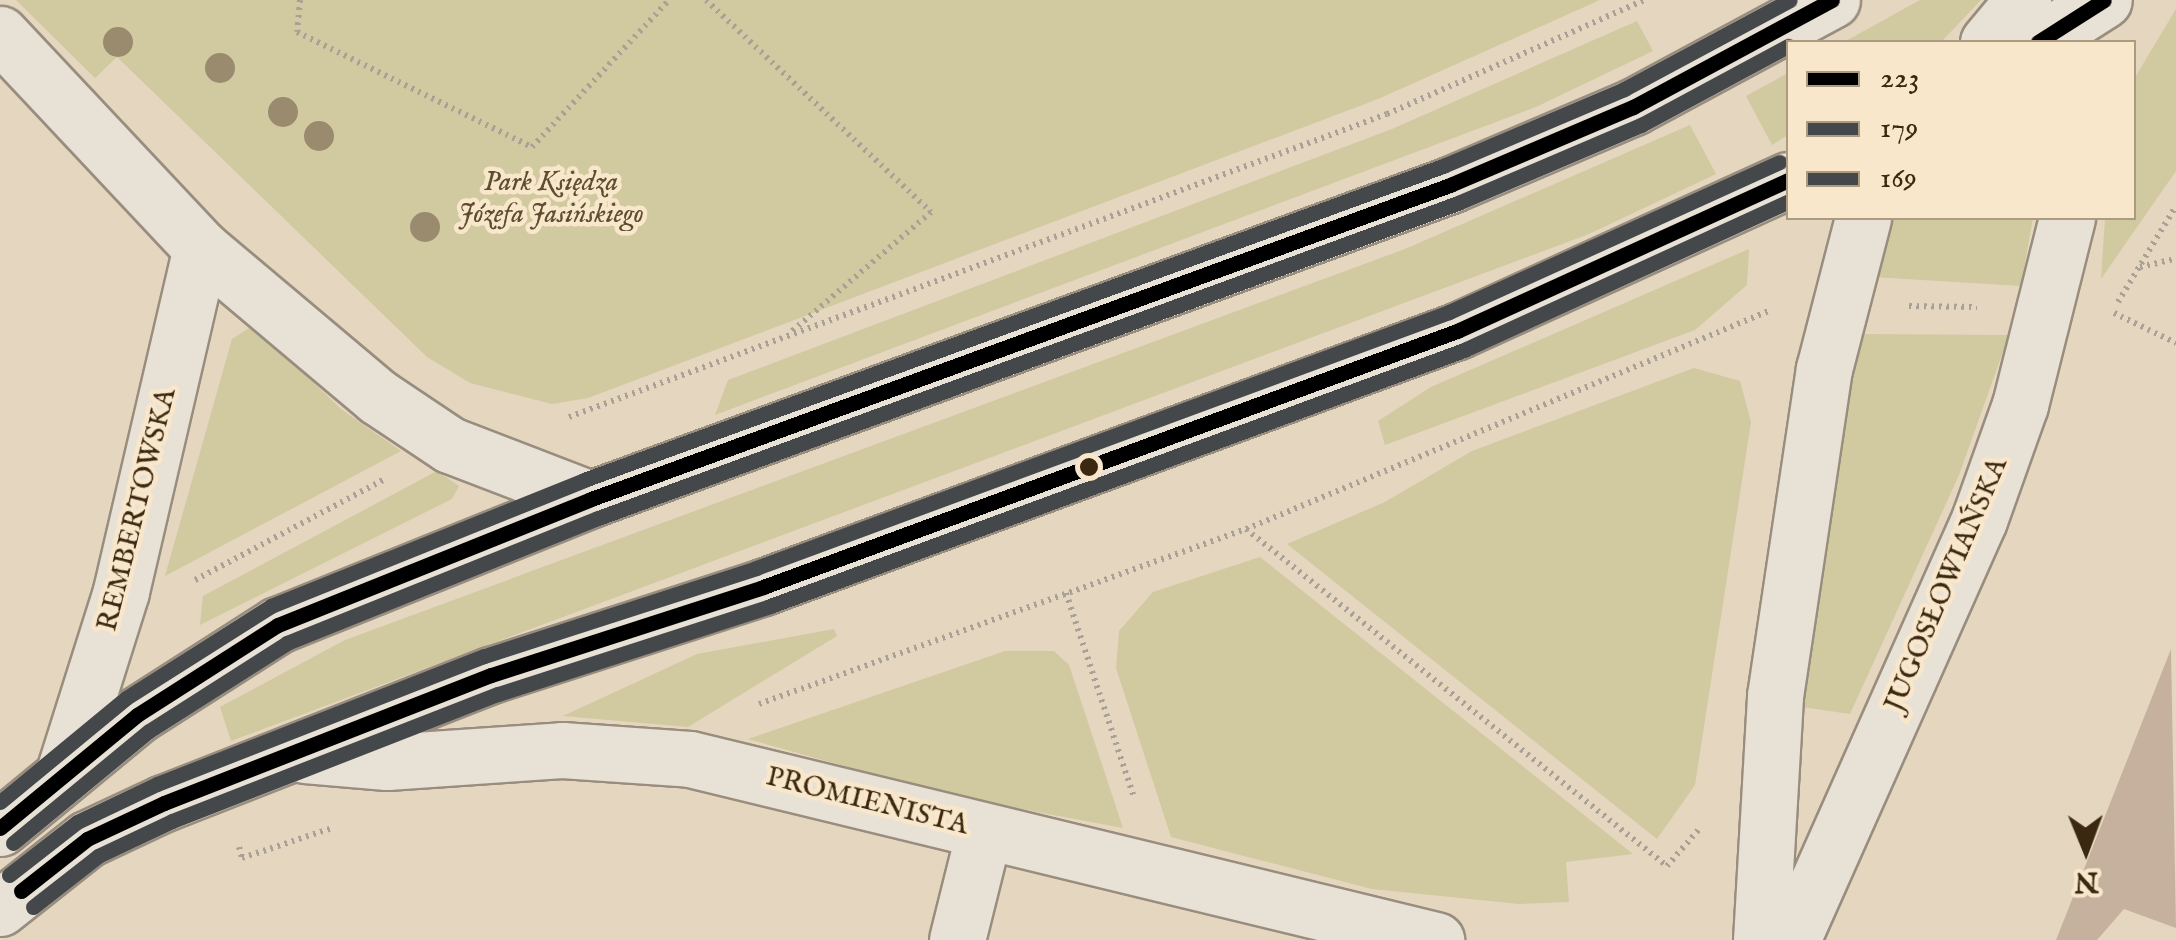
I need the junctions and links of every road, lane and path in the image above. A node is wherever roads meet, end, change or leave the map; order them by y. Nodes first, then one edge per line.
1 (300, 0) edge
2 (669, 0) edge
3 (706, 0) edge
4 (1644, 0) edge
5 (1832, 0) edge
6 (2022, 0) edge
7 (2104, 0) edge
8 (2126, 0) edge
9 (0, 34) edge
10 (1990, 40) edge
11 (2041, 40) edge
12 (2102, 40) edge
13 (1786, 181) edge
14 (2176, 206) edge
15 (1862, 220) edge
16 (2067, 220) edge
17 (202, 248) junction
18 (2176, 259) edge
19 (2139, 267) junction
20 (1838, 304) junction
21 (2047, 309) junction
22 (2112, 312) junction
23 (785, 337) junction
24 (2176, 342) edge
25 (558, 420) dead end
26 (591, 499) junction
27 (1246, 529) junction
28 (1066, 593) junction
29 (287, 755) junction
30 (690, 759) junction
31 (66, 769) junction
32 (0, 828) edge
33 (984, 832) junction
34 (1667, 866) dead end
35 (1159, 874) junction
36 (0, 908) edge
37 (958, 940) edge
38 (1436, 940) edge
39 (1761, 940) edge
40 (1792, 940) edge

1 - 2 path
3 - 23 path
4 - 23 path
5 - 26 street
6 - 10 street
7 - 11 street
8 - 12 street
9 - 17 street
13 - 29 street, PROMIENISTA
14 - 19 path
15 - 20 street
16 - 21 street, JUGOSŁOWIAŃSKA
17 - 26 street
17 - 31 street, REMBERTOWSKA
18 - 19 path
19 - 22 path
20 - 21 path
20 - 27 path
20 - 39 street
21 - 22 path
21 - 40 street, JUGOSŁOWIAŃSKA
22 - 24 path
23 - 25 path
26 - 31 street
27 - 28 path
27 - 34 path
28 - 30 path
28 - 35 path
29 - 30 street, PROMIENISTA
29 - 36 street, PROMIENISTA
30 - 33 street, PROMIENISTA
31 - 32 street
33 - 35 street, PROMIENISTA
33 - 37 street
35 - 38 street, PROMIENISTA

